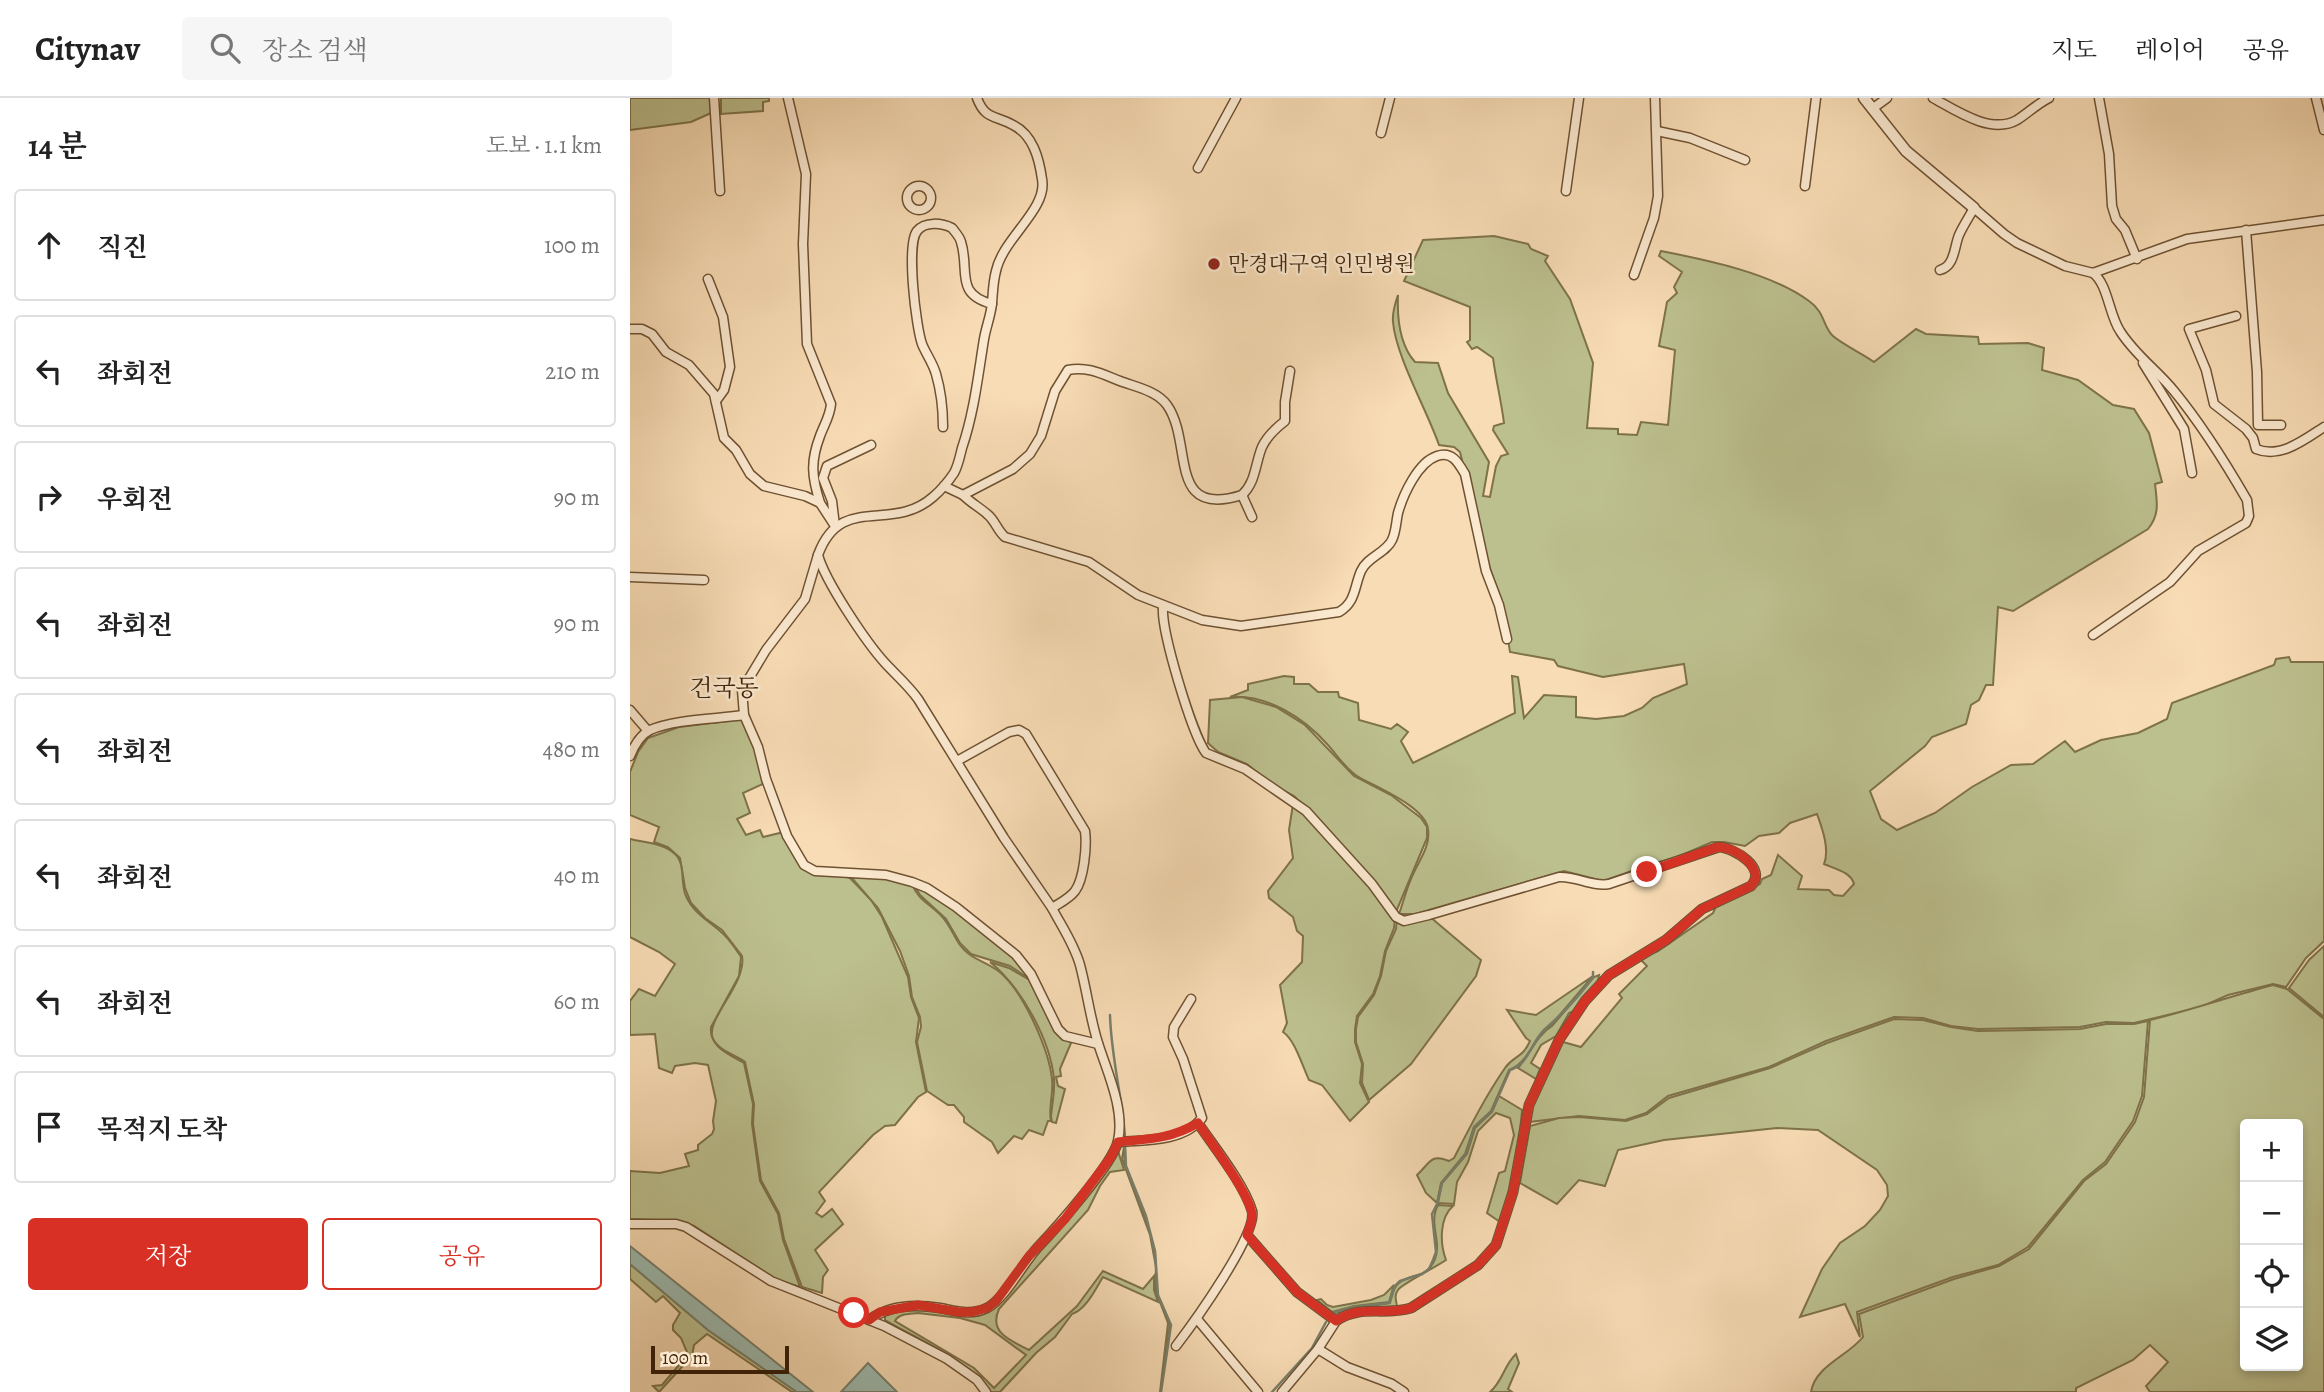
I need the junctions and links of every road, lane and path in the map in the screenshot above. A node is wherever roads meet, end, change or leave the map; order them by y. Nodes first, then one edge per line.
1 (714, 98) edge
2 (788, 98) edge
3 (977, 98) edge
4 (1236, 98) edge
5 (1390, 98) edge
6 (1579, 98) edge
7 (1655, 98) edge
8 (1816, 98) edge
9 (1864, 98) edge
10 (1887, 98) edge
11 (1933, 98) edge
12 (2049, 98) edge
13 (2099, 98) edge
14 (2316, 98) edge
15 (1872, 109) junction
16 (1657, 131) junction
17 (2324, 131) edge
18 (1381, 133) dead end
19 (1745, 160) dead end
20 (1198, 169) dead end
21 (1805, 186) dead end
22 (720, 191) dead end
23 (1566, 191) dead end
24 (1974, 208) junction
25 (923, 210) dead end
26 (2324, 220) edge
27 (928, 225) junction
28 (2246, 230) junction
29 (2137, 259) junction
30 (1940, 270) dead end
31 (2093, 273) junction
32 (1634, 275) dead end
33 (709, 279) dead end
34 (992, 304) junction
35 (2236, 316) dead end
36 (630, 329) edge
37 (2137, 355) junction
38 (1290, 371) dead end
39 (716, 401) junction
40 (2281, 425) dead end
41 (2324, 427) edge
42 (943, 428) dead end
43 (871, 445) dead end
44 (2192, 473) dead end
45 (944, 486) junction
46 (963, 495) junction
47 (1242, 495) junction
48 (820, 503) junction
49 (1252, 517) dead end
50 (835, 526) junction
51 (818, 555) junction
52 (630, 577) edge
53 (704, 580) dead end
54 (1163, 607) junction
55 (2093, 635) dead end
56 (1507, 639) dead end
57 (630, 710) edge
58 (744, 715) junction
59 (648, 731) junction
60 (630, 756) edge
61 (957, 761) junction
62 (1052, 908) junction
63 (1191, 999) dead end
64 (1098, 1044) junction
65 (1198, 1123) junction
66 (1118, 1142) junction
67 (630, 1224) edge
68 (1247, 1235) junction
69 (1197, 1319) junction
70 (869, 1320) junction
71 (1336, 1321) junction
72 (1176, 1346) dead end
73 (1318, 1349) junction
74 (986, 1392) edge
75 (1258, 1392) edge
76 (1282, 1392) edge
77 (1404, 1392) edge

1 - 22 street
2 - 48 street
3 - 34 street
4 - 20 street
5 - 18 street
6 - 23 street
7 - 16 street
8 - 21 street
9 - 15 street
10 - 15 street
11 - 12 street
13 - 29 street
14 - 17 street
15 - 24 street
16 - 19 street
16 - 32 street
24 - 30 street
24 - 31 street
25 - 27 street
26 - 28 street
27 - 34 street
27 - 42 street
28 - 29 street
28 - 40 street
29 - 31 street
31 - 37 street
33 - 39 street
34 - 45 street
35 - 41 street
36 - 39 street
37 - 44 street
37 - 55 street
38 - 47 street
39 - 48 street
43 - 50 street
45 - 46 street
45 - 50 street
46 - 47 street
46 - 54 street
47 - 49 street
48 - 50 street
50 - 51 street
51 - 58 street
51 - 61 street
52 - 53 street
54 - 56 street
54 - 71 street
57 - 59 street
58 - 59 street
58 - 64 street
59 - 60 street
61 - 62 street
61 - 62 street
62 - 64 street
63 - 65 street
64 - 66 street
65 - 66 street
65 - 68 street
66 - 70 street
67 - 70 street
68 - 69 street
68 - 71 street
69 - 72 street
69 - 75 street
70 - 74 street
71 - 73 street
73 - 76 street
73 - 77 street

